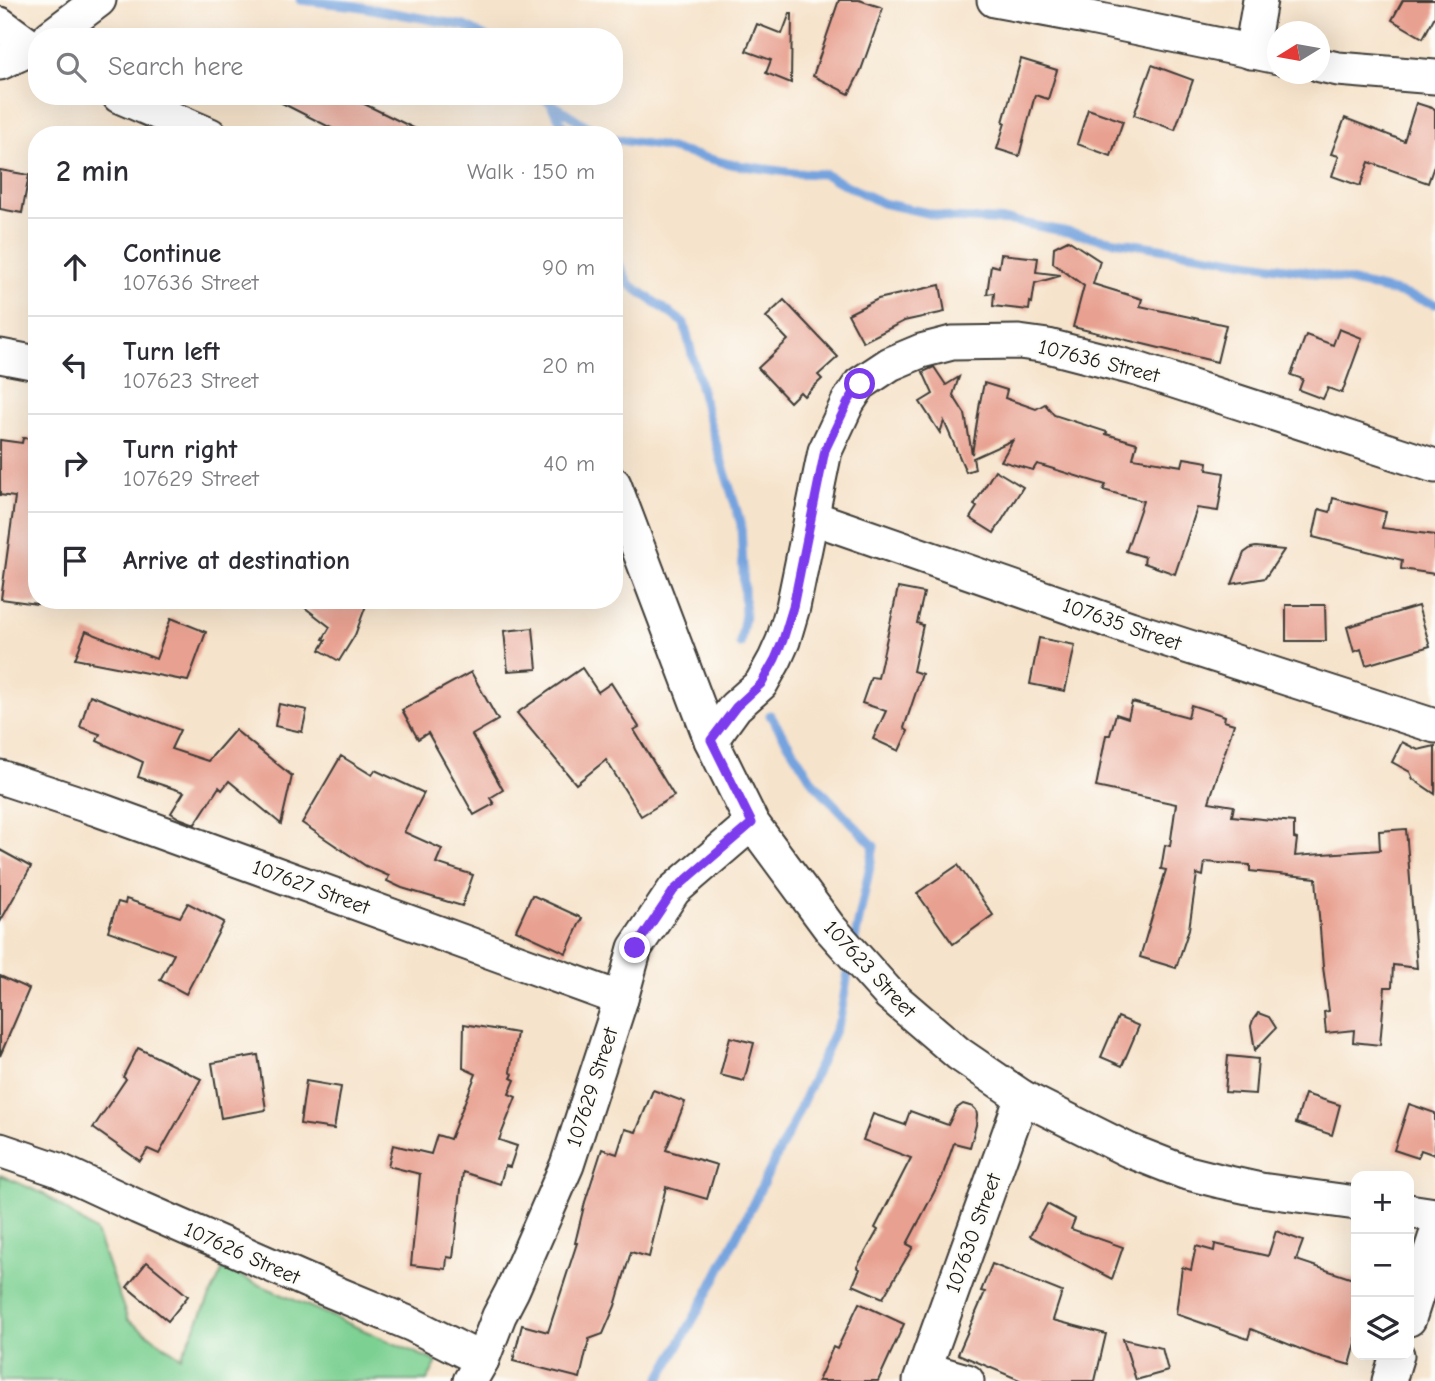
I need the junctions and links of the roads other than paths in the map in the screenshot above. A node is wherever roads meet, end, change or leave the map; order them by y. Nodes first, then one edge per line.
1 (99, 0) edge
2 (1260, 0) edge
3 (1007, 1) edge
4 (0, 23) edge
5 (62, 28) edge
6 (28, 40) edge
7 (28, 51) edge
8 (1264, 55) edge
9 (0, 62) edge
10 (1330, 67) edge
11 (1435, 77) edge
12 (140, 105) edge
13 (189, 126) edge
14 (0, 356) edge
15 (28, 361) edge
16 (1435, 466) edge
17 (811, 517) junction
18 (623, 532) edge
19 (1435, 726) edge
20 (711, 740) junction
21 (0, 777) edge
22 (752, 823) junction
23 (621, 999) junction
24 (1022, 1097) junction
25 (0, 1150) edge
26 (1351, 1202) edge
27 (1414, 1212) edge
28 (1435, 1215) edge
29 (1435, 1238) edge
30 (1414, 1303) edge
31 (1395, 1360) edge
32 (476, 1370) edge
33 (922, 1375) edge
34 (967, 1381) edge
35 (1389, 1381) edge

1 - 5 street
2 - 8 street
3 - 8 street
4 - 6 street
7 - 9 street
10 - 11 street
12 - 13 street
14 - 15 street
16 - 17 street, 107636 Street
17 - 19 street, 107635 Street
17 - 20 street, 107636 Street
18 - 20 street, 107623 Street
20 - 22 street, 107623 Street
21 - 23 street, 107627 Street
22 - 23 street, 107629 Street
22 - 24 street, 107623 Street
23 - 32 street, 107629 Street
24 - 26 street, 107623 Street
24 - 33 street, 107630 Street
25 - 32 street, 107626 Street
27 - 28 street
29 - 30 street
31 - 35 street
33 - 34 street, 107630 Street

